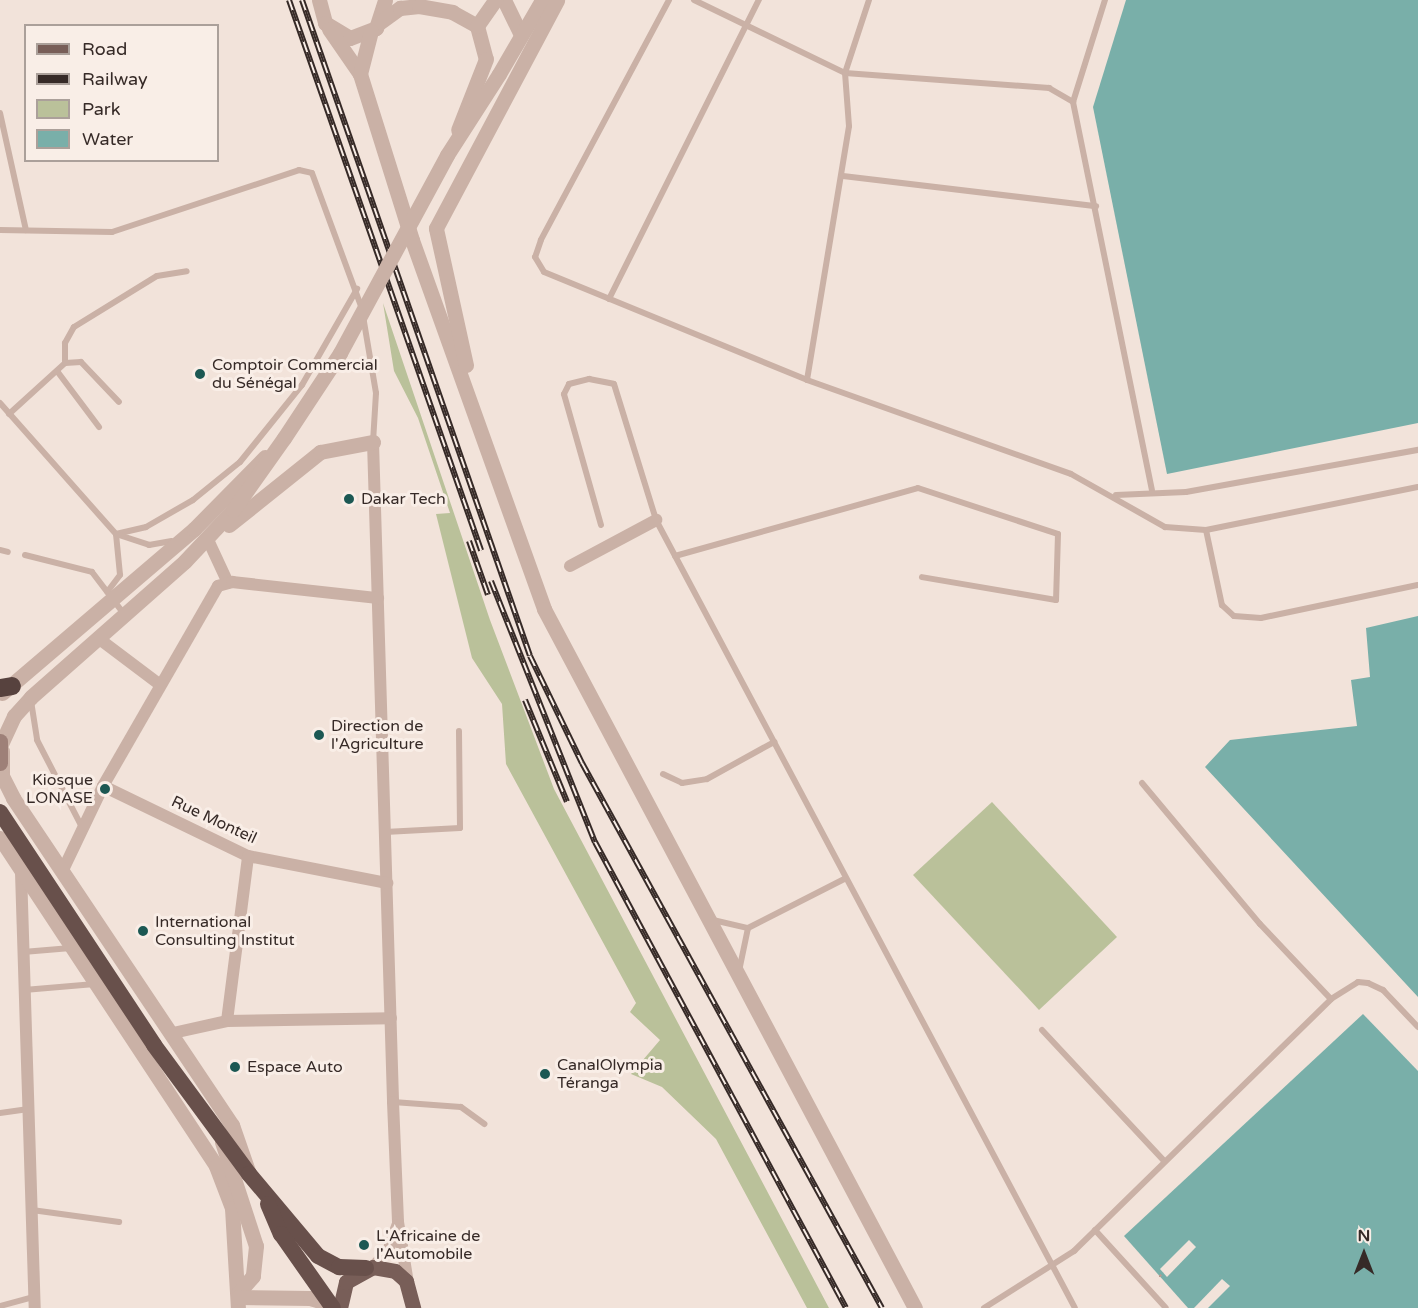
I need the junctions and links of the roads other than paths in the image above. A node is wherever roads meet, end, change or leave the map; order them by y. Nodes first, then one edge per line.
1 (320, 0) edge
2 (385, 0) edge
3 (495, 0) edge
4 (504, 0) edge
5 (537, 0) edge
6 (542, 0) edge
7 (557, 0) edge
8 (669, 0) edge
9 (694, 0) edge
10 (759, 0) edge
11 (869, 0) edge
12 (1105, 0) edge
13 (529, 18) junction
14 (477, 26) junction
15 (375, 27) junction
16 (329, 28) junction
17 (747, 29) junction
18 (520, 33) junction
19 (845, 73) junction
20 (360, 74) junction
21 (1073, 102) junction
22 (0, 113) edge
23 (447, 155) junction
24 (843, 176) junction
25 (1096, 206) junction
26 (436, 228) junction
27 (0, 230) edge
28 (26, 230) junction
29 (412, 240) junction
30 (187, 271) dead end
31 (357, 288) junction
32 (609, 298) junction
33 (65, 363) junction
34 (57, 371) junction
35 (807, 380) junction
36 (119, 402) dead end
37 (0, 403) edge
38 (475, 413) junction
39 (9, 414) junction
40 (99, 428) dead end
41 (373, 442) junction
42 (1418, 450) edge
43 (251, 480) junction
44 (1418, 487) edge
45 (1152, 490) junction
46 (1116, 495) junction
47 (656, 520) junction
48 (601, 525) dead end
49 (194, 529) junction
50 (1206, 530) junction
51 (116, 534) junction
52 (209, 542) junction
53 (0, 550) edge
54 (8, 552) dead end
55 (25, 555) dead end
56 (675, 556) junction
57 (185, 561) junction
58 (570, 566) dead end
59 (922, 577) dead end
60 (228, 583) junction
61 (1418, 585) edge
62 (109, 594) junction
63 (378, 598) junction
64 (125, 615) junction
65 (98, 638) junction
66 (159, 684) junction
67 (4, 689) edge
68 (31, 697) junction
69 (459, 731) dead end
70 (774, 742) junction
71 (1, 750) edge
72 (663, 774) dead end
73 (1142, 783) dead end
74 (103, 786) junction
75 (0, 812) edge
76 (83, 829) junction
77 (385, 832) junction
78 (0, 838) edge
79 (248, 856) junction
80 (63, 870) junction
81 (21, 872) junction
82 (844, 879) junction
83 (387, 884) junction
84 (706, 918) junction
85 (748, 928) junction
86 (71, 948) junction
87 (23, 952) junction
88 (737, 976) junction
89 (95, 984) junction
90 (23, 990) junction
91 (1331, 999) junction
92 (392, 1018) junction
93 (227, 1021) junction
94 (1418, 1027) edge
95 (1042, 1030) dead end
96 (173, 1033) junction
97 (393, 1102) junction
98 (27, 1109) junction
99 (0, 1113) edge
100 (484, 1124) dead end
101 (215, 1129) junction
102 (1164, 1161) junction
103 (249, 1173) junction
104 (261, 1189) junction
105 (32, 1210) junction
106 (119, 1222) dead end
107 (398, 1222) junction
108 (1095, 1230) junction
109 (369, 1268) junction
110 (1053, 1269) junction
111 (410, 1287) junction
112 (238, 1299) edge
113 (35, 1302) edge
114 (0, 1306) edge
115 (334, 1307) edge
116 (413, 1308) edge
117 (915, 1308) edge
118 (984, 1308) edge
119 (1075, 1308) edge
120 (1166, 1308) edge

1 - 16 street
2 - 15 street
3 - 14 street
4 - 18 street
5 - 13 street
6 - 13 street
7 - 26 street
8 - 32 lane
9 - 17 lane
10 - 17 lane
11 - 19 lane
12 - 21 lane
13 - 18 street
14 - 15 street
14 - 23 street, bridge
15 - 16 street
15 - 20 street
16 - 20 street
17 - 19 lane
17 - 32 lane
18 - 23 street, bridge
19 - 21 lane
19 - 24 lane
20 - 29 street
21 - 25 lane
22 - 28 lane
23 - 43 street, bridge
24 - 25 lane
24 - 35 lane
25 - 45 lane
26 - 29 street
26 - 38 street
27 - 28 lane
28 - 31 lane
29 - 38 street
30 - 33 lane
31 - 41 lane
31 - 51 lane
32 - 35 lane
33 - 34 lane
33 - 36 lane
34 - 39 lane
34 - 40 lane
35 - 46 lane
37 - 39 lane
38 - 84 street
39 - 51 lane
41 - 52 street
41 - 63 street
42 - 45 lane
43 - 49 street
43 - 57 street
44 - 50 lane
45 - 46 lane
46 - 50 lane
47 - 48 lane
47 - 56 lane
47 - 58 street
49 - 51 lane
49 - 62 street
50 - 61 lane
51 - 62 lane
52 - 57 street
52 - 60 street
53 - 54 lane
55 - 62 lane
56 - 59 lane
56 - 70 lane
57 - 64 street
60 - 63 street
60 - 66 street
62 - 64 lane
62 - 67 street
63 - 77 street
64 - 65 street
65 - 66 street
65 - 68 street
66 - 74 street
68 - 71 street
68 - 76 lane
69 - 77 lane
70 - 72 lane
70 - 82 lane
71 - 80 street
73 - 91 lane
74 - 76 street
74 - 79 street, Rue Monteil
75 - 101 highway
76 - 80 street
77 - 83 street
78 - 81 street
79 - 83 street, Rue Monteil
79 - 93 street
80 - 96 street
81 - 86 street
81 - 87 street
82 - 85 lane
82 - 110 lane
83 - 92 street
84 - 85 lane
84 - 88 street
85 - 88 lane
86 - 87 lane
86 - 89 street
87 - 90 street
88 - 117 street
89 - 90 lane
89 - 112 street
90 - 98 street
91 - 94 lane
91 - 102 lane
92 - 93 street
92 - 97 street
93 - 96 street
95 - 102 lane
96 - 103 street
97 - 100 lane
97 - 107 street
98 - 99 lane
98 - 105 street
101 - 103 highway
101 - 112 street
102 - 108 lane
103 - 104 highway
104 - 109 highway
104 - 115 highway
105 - 106 lane
105 - 113 street
107 - 109 street
107 - 111 street
108 - 110 lane
108 - 120 lane
109 - 111 main road
109 - 115 main road
110 - 118 lane
110 - 119 lane
111 - 116 main road
112 - 115 street
113 - 114 lane

